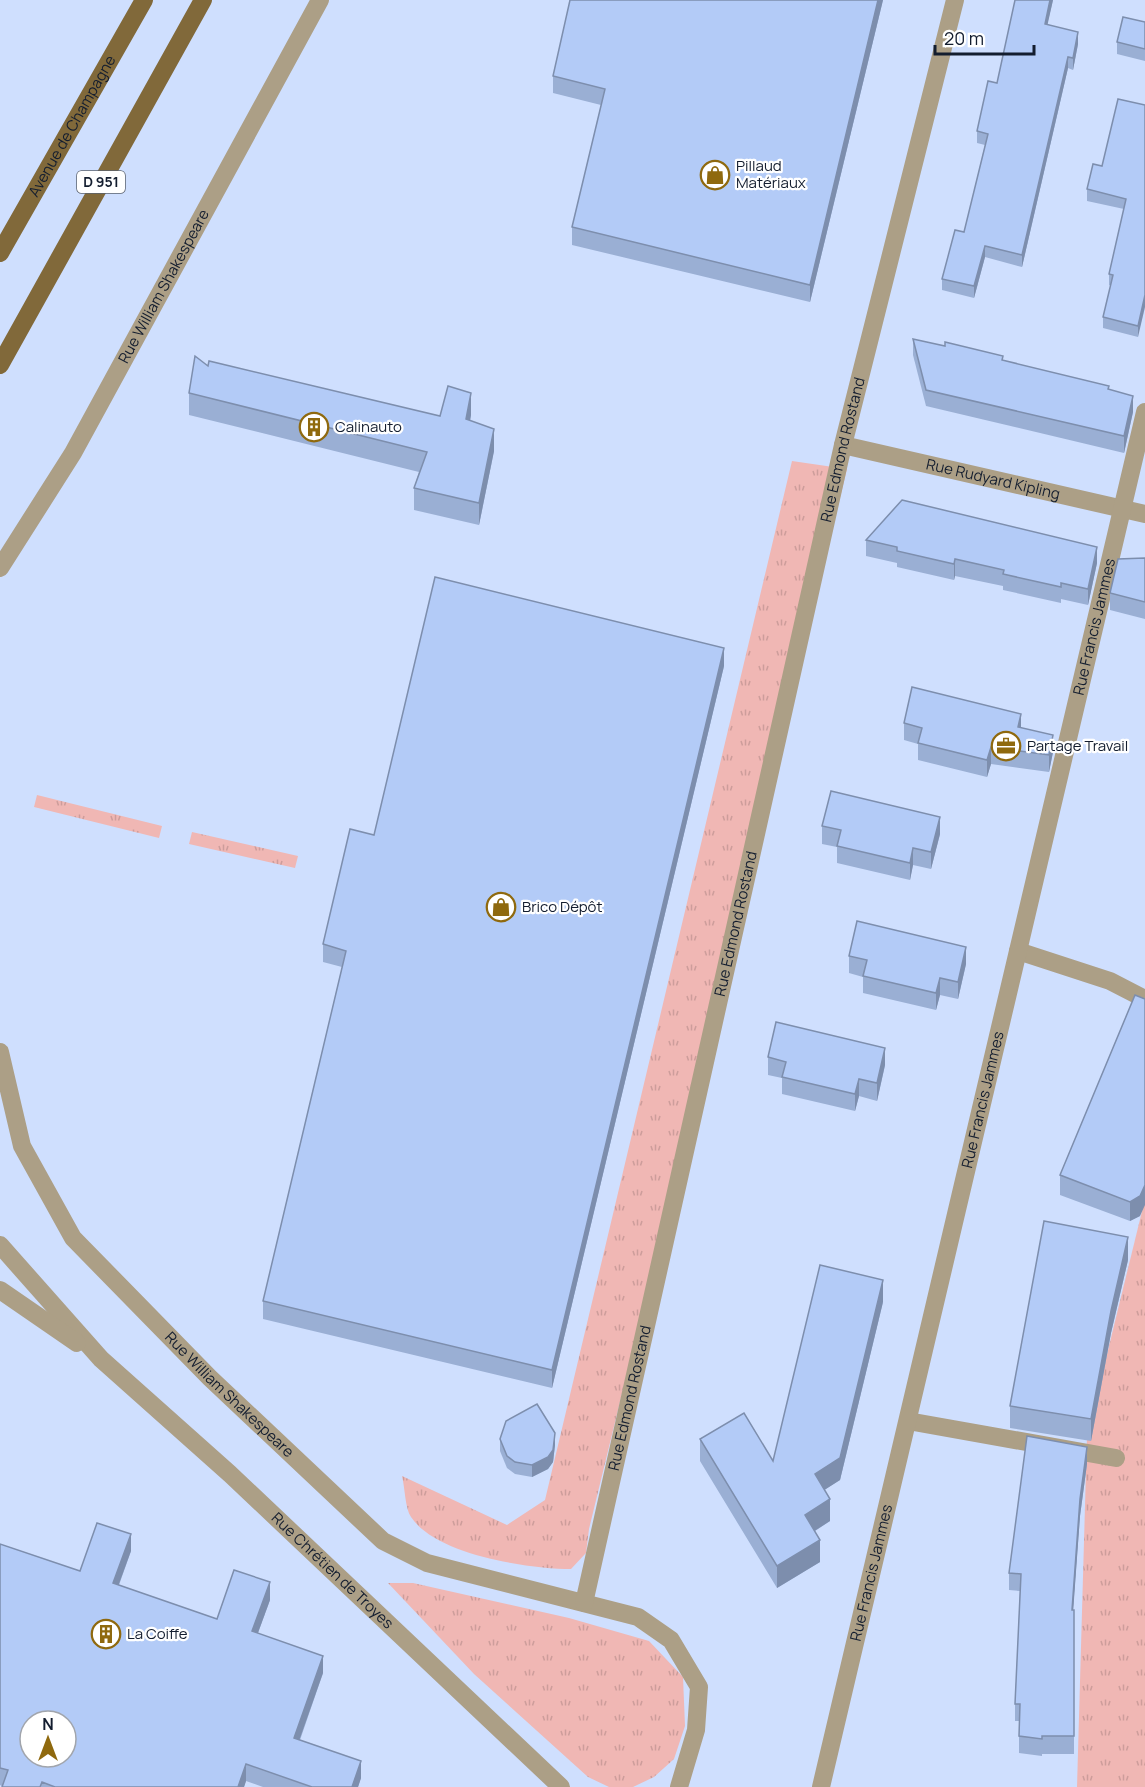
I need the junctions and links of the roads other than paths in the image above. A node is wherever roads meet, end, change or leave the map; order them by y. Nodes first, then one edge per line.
1 (144, 0) edge
2 (204, 0) edge
3 (320, 0) edge
4 (955, 0) edge
5 (0, 253) edge
6 (0, 365) edge
7 (1145, 412) edge
8 (843, 445) junction
9 (1122, 509) junction
10 (1145, 514) edge
11 (0, 568) edge
12 (1018, 951) junction
13 (1145, 999) edge
14 (0, 1052) edge
15 (0, 1245) edge
16 (0, 1290) edge
17 (101, 1359) junction
18 (908, 1421) junction
19 (1116, 1458) dead end
20 (584, 1604) junction
21 (561, 1787) edge
22 (680, 1787) edge
23 (821, 1787) edge

1 - 5 main road, Avenue de Champagne
2 - 6 main road, D 951
3 - 11 street, Rue William Shakespeare
4 - 8 street, Rue Edmond Rostand
7 - 9 street, Rue Francis Jammes
8 - 9 street, Rue Rudyard Kipling
8 - 20 street, Rue Edmond Rostand
9 - 10 street, Rue Rudyard Kipling
9 - 12 street, Rue Francis Jammes
12 - 13 street
12 - 18 street, Rue Francis Jammes
14 - 20 street, Rue William Shakespeare
15 - 17 street, Rue Chrétien de Troyes
16 - 17 street, Rue Chrétien de Troyes
17 - 21 street, Rue Chrétien de Troyes
18 - 19 street
18 - 23 street, Rue Francis Jammes
20 - 22 street

